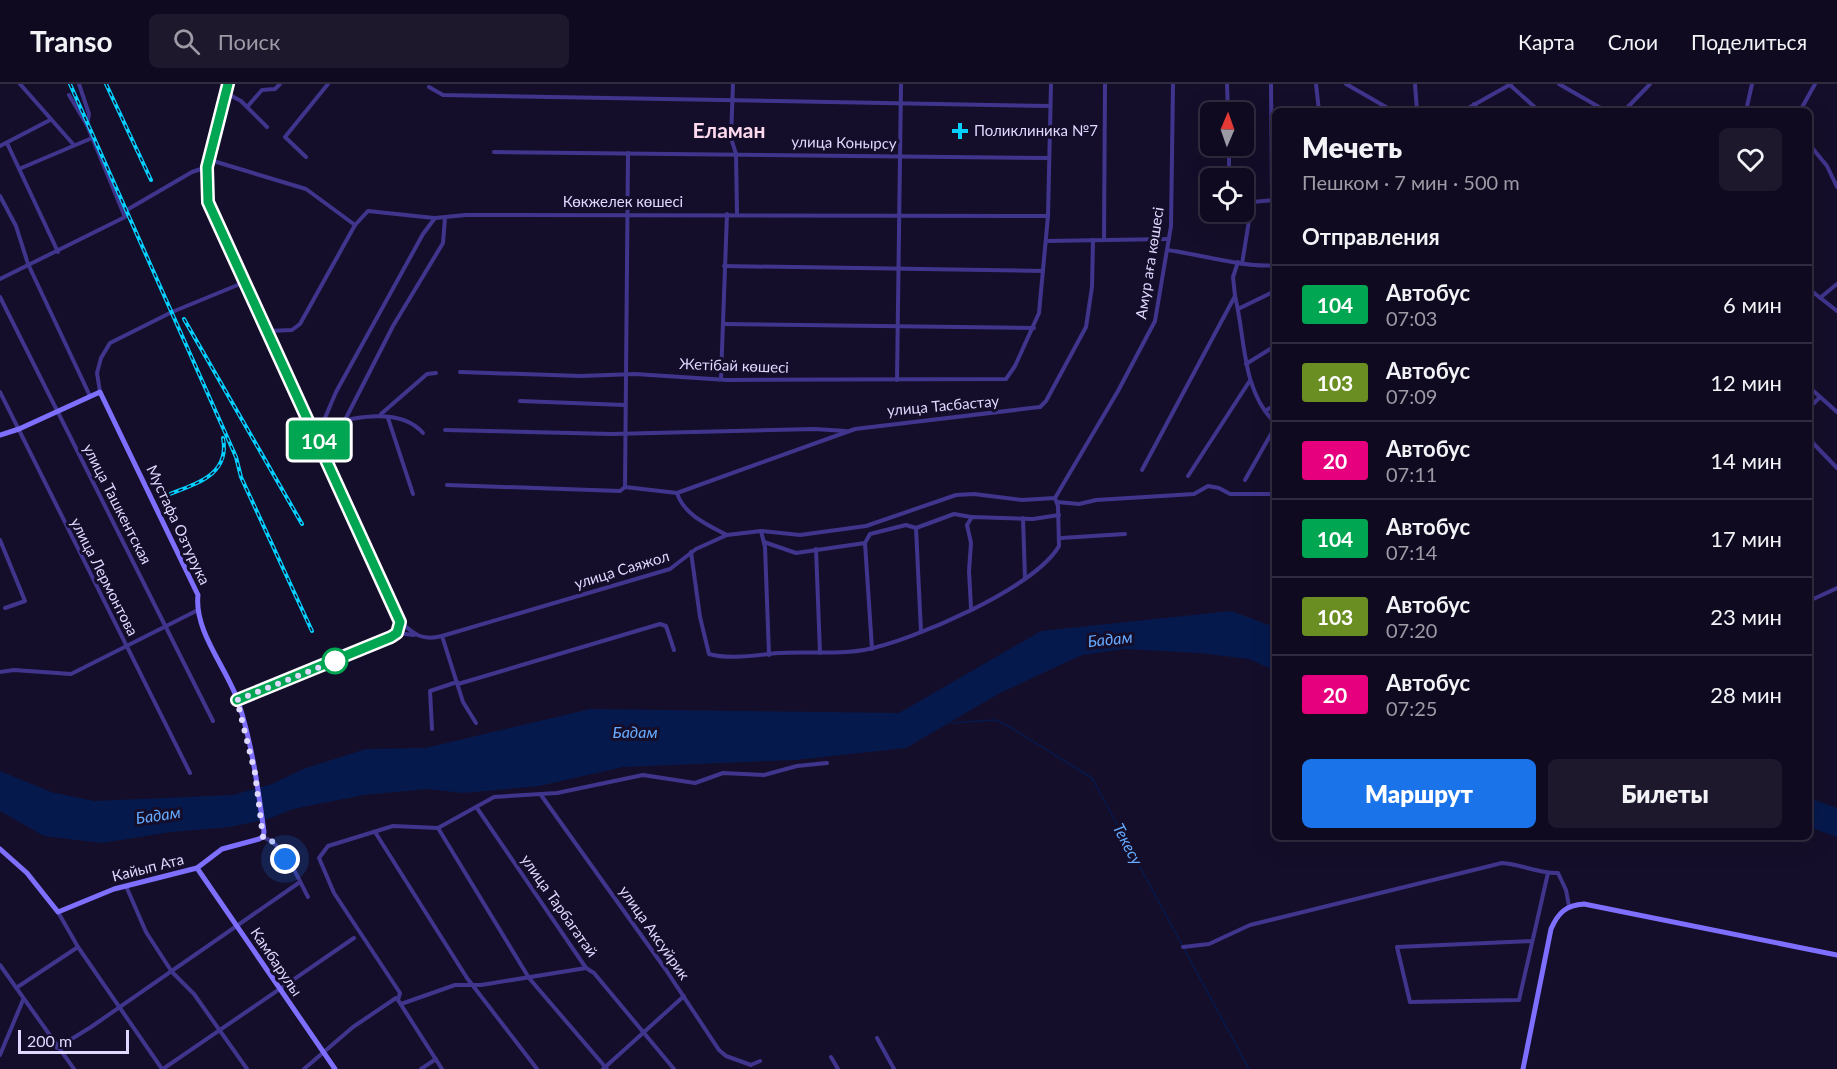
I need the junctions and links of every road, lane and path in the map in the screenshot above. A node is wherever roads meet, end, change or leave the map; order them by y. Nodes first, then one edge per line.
1 (20, 84) edge
2 (79, 84) edge
3 (228, 84) edge
4 (280, 84) edge
5 (328, 84) edge
6 (733, 84) edge
7 (901, 84) edge
8 (1051, 84) edge
9 (1105, 84) edge
10 (1173, 84) edge
11 (1227, 84) edge
12 (1271, 84) edge
13 (1316, 84) edge
14 (1346, 84) edge
15 (1415, 84) edge
16 (1558, 84) edge
17 (1650, 84) edge
18 (1752, 84) edge
19 (1815, 84) edge
20 (1510, 85) edge
21 (429, 87) dead end
22 (226, 93) junction
23 (69, 95) dead end
24 (733, 101) junction
25 (901, 102) junction
26 (1228, 102) edge
27 (1474, 105) junction
28 (1050, 106) junction
29 (247, 107) junction
30 (1319, 108) edge
31 (1388, 108) edge
32 (1417, 108) edge
33 (1468, 108) edge
34 (1476, 108) edge
35 (1536, 108) edge
36 (1601, 108) edge
37 (1627, 108) edge
38 (1747, 108) edge
39 (1802, 108) edge
40 (51, 120) junction
41 (1272, 123) edge
42 (87, 125) junction
43 (267, 127) dead end
44 (92, 138) junction
45 (7, 143) junction
46 (73, 144) junction
47 (0, 146) edge
48 (1812, 148) edge
49 (494, 152) dead end
50 (628, 153) junction
51 (736, 154) junction
52 (901, 156) junction
53 (306, 157) dead end
54 (1049, 158) junction
55 (210, 159) junction
56 (207, 167) junction
57 (19, 169) junction
58 (1837, 187) edge
59 (0, 196) edge
60 (1272, 200) edge
61 (125, 211) junction
62 (626, 214) junction
63 (727, 214) junction
64 (737, 214) junction
65 (900, 215) junction
66 (1048, 216) junction
67 (435, 218) junction
68 (445, 218) junction
69 (355, 225) junction
70 (1169, 238) junction
71 (1104, 239) junction
72 (1093, 240) junction
73 (1046, 241) junction
74 (1167, 250) junction
75 (58, 252) junction
76 (1240, 263) junction
77 (28, 264) junction
78 (1272, 265) edge
79 (724, 266) junction
80 (899, 271) junction
81 (1043, 271) junction
82 (0, 279) edge
83 (245, 282) junction
84 (1837, 284) edge
85 (1812, 291) edge
86 (1272, 292) edge
87 (1235, 296) junction
88 (0, 297) edge
89 (1820, 298) junction
90 (1239, 309) junction
91 (1837, 311) edge
92 (723, 324) junction
93 (898, 324) junction
94 (1034, 328) junction
95 (268, 331) junction
96 (1272, 348) edge
97 (1246, 364) junction
98 (460, 372) dead end
99 (436, 373) dead end
100 (625, 375) junction
101 (721, 377) junction
102 (897, 380) junction
103 (1250, 381) junction
104 (1812, 390) edge
105 (0, 392) edge
106 (100, 392) junction
107 (90, 397) junction
108 (1820, 397) junction
109 (520, 401) dead end
110 (625, 405) junction
111 (1812, 405) edge
112 (1272, 407) edge
113 (1265, 411) junction
114 (58, 412) junction
115 (1837, 412) edge
116 (381, 414) junction
117 (388, 418) junction
118 (345, 420) junction
119 (1272, 421) edge
120 (322, 425) junction
121 (20, 429) junction
122 (315, 429) junction
123 (445, 430) dead end
124 (1272, 430) edge
125 (849, 431) junction
126 (625, 432) junction
127 (423, 433) dead end
128 (0, 435) edge
129 (1812, 442) dead end
130 (1837, 468) edge
131 (1142, 470) dead end
132 (1188, 476) dead end
133 (1245, 480) dead end
134 (447, 485) dead end
135 (625, 487) junction
136 (677, 493) junction
137 (412, 494) dead end
138 (1272, 494) edge
139 (1056, 500) junction
140 (1059, 515) junction
141 (972, 517) junction
142 (1023, 518) junction
143 (916, 528) junction
144 (761, 531) junction
145 (1125, 534) dead end
146 (727, 535) junction
147 (1061, 538) junction
148 (0, 540) edge
149 (764, 542) junction
150 (866, 544) junction
151 (816, 549) junction
152 (691, 552) junction
153 (1025, 579) junction
154 (1837, 588) edge
155 (1812, 600) edge
156 (5, 608) dead end
157 (971, 608) junction
158 (196, 611) junction
159 (400, 622) junction
160 (166, 627) junction
161 (921, 632) junction
162 (397, 633) junction
163 (414, 635) junction
164 (442, 636) junction
165 (126, 647) junction
166 (872, 648) junction
167 (674, 650) dead end
168 (820, 653) junction
169 (769, 655) junction
170 (0, 672) edge
171 (458, 683) junction
172 (237, 700) junction
173 (213, 721) dead end
174 (476, 723) dead end
175 (432, 729) dead end
176 (827, 763) dead end
177 (190, 772) dead end
178 (541, 795) junction
179 (477, 808) junction
180 (438, 828) junction
181 (375, 832) junction
182 (263, 837) junction
183 (0, 849) edge
184 (197, 868) junction
185 (1548, 873) junction
186 (300, 882) junction
187 (126, 886) junction
188 (308, 897) dead end
189 (1569, 906) junction
190 (58, 912) junction
191 (237, 927) junction
192 (354, 938) dead end
193 (1532, 941) junction
194 (78, 947) junction
195 (1183, 947) dead end
196 (1837, 955) edge
197 (0, 965) edge
198 (586, 968) junction
199 (172, 972) junction
200 (529, 978) junction
201 (472, 984) junction
202 (16, 988) junction
203 (280, 989) junction
204 (684, 996) junction
205 (24, 1000) junction
206 (400, 1002) junction
207 (119, 1008) junction
208 (218, 1031) junction
209 (644, 1033) junction
210 (877, 1038) dead end
211 (1, 1047) edge
212 (57, 1048) junction
213 (323, 1053) junction
214 (0, 1055) edge
215 (831, 1057) dead end
216 (436, 1059) junction
217 (760, 1061) dead end
218 (605, 1068) edge
219 (74, 1069) edge
220 (162, 1069) edge
221 (247, 1069) edge
222 (304, 1069) edge
223 (335, 1069) edge
224 (421, 1069) edge
225 (442, 1069) edge
226 (537, 1069) edge
227 (674, 1069) edge
228 (838, 1069) edge
229 (894, 1069) edge
230 (1523, 1069) edge

1 - 40 street
2 - 42 street
3 - 22 street
4 - 29 street
5 - 53 street
6 - 24 street
7 - 25 street
8 - 28 street
9 - 71 street
10 - 70 street, Амур аға көшесі
11 - 26 street
12 - 41 street
13 - 30 street
14 - 31 street
15 - 32 street
16 - 36 street
17 - 37 street
18 - 38 street
19 - 39 street
20 - 27 street
20 - 35 street
21 - 24 street
22 - 29 street
22 - 55 street
23 - 42 street
24 - 25 street
24 - 51 street
25 - 28 street
25 - 52 street
27 - 33 street
27 - 34 street
28 - 54 street
29 - 43 street
40 - 45 street
40 - 46 street
42 - 44 street
44 - 46 street
44 - 61 street
45 - 47 street
45 - 57 street
46 - 57 street
48 - 58 street
49 - 50 street, улица Конырсу
50 - 51 street, улица Конырсу
50 - 62 street
51 - 52 street, улица Конырсу
51 - 64 street
52 - 54 street, улица Конырсу
52 - 65 street
54 - 66 street
55 - 56 street
55 - 69 street
56 - 61 street
56 - 83 street
57 - 75 street
59 - 77 street
60 - 76 street
61 - 75 street
62 - 63 street, Көкжелек көшесі
62 - 68 street, Көкжелек көшесі
62 - 100 street
63 - 64 street, Көкжелек көшесі
63 - 79 street
64 - 65 street, Көкжелек көшесі
65 - 66 street, Көкжелек көшесі
65 - 80 street
66 - 73 street
67 - 68 street, Көкжелек көшесі
67 - 69 street, Көкжелек көшесі
67 - 120 street
68 - 118 street
69 - 95 street
70 - 71 street
70 - 74 street, Амур аға көшесі
71 - 72 street
72 - 73 street
72 - 125 street, улица Тасбастау
73 - 81 street
74 - 76 street
74 - 139 street, Амур аға көшесі
75 - 77 street
76 - 78 street
76 - 87 street
77 - 82 street
77 - 107 street
79 - 80 street
79 - 92 street
80 - 81 street
80 - 93 street
81 - 94 street
83 - 95 street
83 - 106 street
84 - 89 street
85 - 89 street
86 - 90 street
87 - 90 street
87 - 131 street
88 - 114 street, улица Ташкентская
89 - 91 street
90 - 97 street
92 - 93 street
92 - 101 street
93 - 94 street
93 - 102 street
94 - 102 street, Жетібай көшесі
95 - 122 street
96 - 97 street
97 - 103 street
98 - 100 street, Жетібай көшесі
99 - 116 street
100 - 101 street, Жетібай көшесі
100 - 110 street
101 - 102 street, Жетібай көшесі
103 - 113 street
103 - 132 street
104 - 108 street
105 - 121 street, улица Лермонтова
106 - 107 street
106 - 158 street, Мустафа Озтурука
107 - 114 street
108 - 111 street
108 - 115 street
109 - 110 street
110 - 126 street
112 - 113 street
113 - 119 street
114 - 121 street
114 - 160 street, улица Ташкентская
116 - 117 street
116 - 118 street
117 - 127 street
117 - 137 street
118 - 120 street
120 - 122 street
121 - 128 street
121 - 165 street, улица Лермонтова
122 - 159 street
123 - 126 street
124 - 133 street
125 - 126 street
125 - 136 street, улица Тасбастау
126 - 135 street
129 - 130 street
134 - 135 street, улица Тасбастау
135 - 136 street, улица Тасбастау
136 - 146 street
138 - 139 street, улица Саяжол
139 - 140 street
139 - 144 street, улица Саяжол
140 - 142 street
140 - 147 street
141 - 142 street
141 - 143 street
141 - 157 street
142 - 153 street
143 - 150 street
143 - 161 street
144 - 146 street, улица Саяжол
144 - 149 street
145 - 147 street
146 - 152 street, улица Саяжол
147 - 153 street
148 - 156 street
149 - 151 street
149 - 169 street
150 - 151 street
150 - 166 street
151 - 168 street
152 - 164 street, улица Саяжол
152 - 169 street
153 - 157 street
154 - 155 street
157 - 161 street
158 - 160 street
158 - 172 street, Мустафа Озтурука
159 - 162 street
159 - 163 street
160 - 165 street
160 - 173 street, улица Ташкентская
161 - 166 street
162 - 163 street, улица Саяжол
162 - 172 street
163 - 164 street, улица Саяжол
164 - 171 street
165 - 170 street
165 - 177 street, улица Лермонтова
166 - 168 street
167 - 171 street
168 - 169 street
171 - 174 street
171 - 175 street
172 - 182 street, Мустафа Озтурука
176 - 178 street
178 - 179 street
178 - 204 street, улица Аксуйрик
179 - 180 street
179 - 198 street, улица Тарбагатай
180 - 181 street
180 - 200 street
181 - 201 street
181 - 206 street
182 - 184 street, Кайып Ата
182 - 186 street
183 - 190 street
184 - 187 street, Кайып Ата
184 - 191 street, Камбарулы
185 - 189 street
185 - 193 street
185 - 195 street
186 - 188 street
186 - 191 street
187 - 190 street, Кайып Ата
187 - 199 street
189 - 196 street
189 - 230 street
190 - 194 street
191 - 199 street
191 - 203 street, Камбарулы
192 - 203 street
193 - 193 street
194 - 202 street
194 - 207 street
197 - 202 street
198 - 200 street
198 - 209 street, улица Тарбагатай
199 - 207 street
199 - 208 street
200 - 201 street
200 - 218 street
201 - 206 street
201 - 226 street
202 - 205 street
203 - 208 street
203 - 213 street, Камбарулы
204 - 209 street
204 - 217 street, улица Аксуйрик
205 - 211 street
205 - 212 street
206 - 213 street
206 - 216 street
207 - 212 street
207 - 220 street
208 - 220 street
208 - 221 street
209 - 218 street
209 - 227 street, улица Тарбагатай
210 - 229 street
211 - 214 street
212 - 219 street
213 - 222 street
213 - 223 street, Камбарулы
215 - 228 street
216 - 224 street
216 - 225 street

